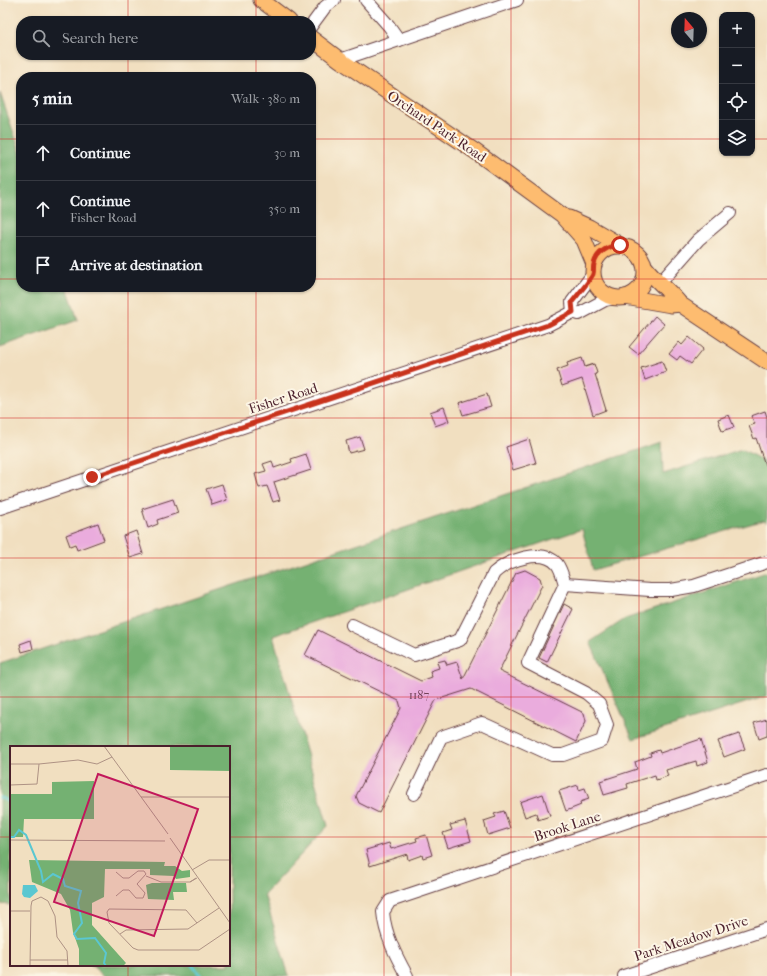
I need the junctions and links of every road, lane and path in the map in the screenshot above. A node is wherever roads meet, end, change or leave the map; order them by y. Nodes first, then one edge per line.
1 (261, 0) edge
2 (334, 0) edge
3 (366, 0) edge
4 (516, 0) edge
5 (282, 16) edge
6 (316, 19) edge
7 (399, 40) junction
8 (316, 42) edge
9 (340, 60) junction
10 (730, 213) dead end
11 (562, 215) junction
12 (620, 245) junction
13 (646, 268) junction
14 (594, 269) junction
15 (660, 283) junction
16 (620, 297) junction
17 (680, 304) junction
18 (573, 312) junction
19 (767, 362) edge
20 (0, 508) edge
21 (767, 562) edge
22 (565, 584) junction
23 (352, 625) dead end
24 (767, 775) edge
25 (414, 794) dead end
26 (767, 928) edge
27 (408, 976) edge
28 (624, 976) edge

1 - 5 main road
2 - 6 street
3 - 7 street
4 - 7 street
7 - 9 street
8 - 9 main road, Orchard Park Road
9 - 11 main road, Orchard Park Road
10 - 15 street
11 - 12 main road, Orchard Park Road
11 - 14 main road, Orchard Park Road
12 - 13 main road
12 - 14 main road
13 - 15 main road
13 - 16 main road
14 - 16 main road
14 - 18 street
15 - 17 main road
16 - 17 main road
16 - 18 street, Fisher Road
17 - 19 main road
18 - 20 street, Fisher Road
21 - 22 street
22 - 23 street
22 - 25 street
24 - 27 street, Brook Lane
26 - 28 street, Park Meadow Drive

